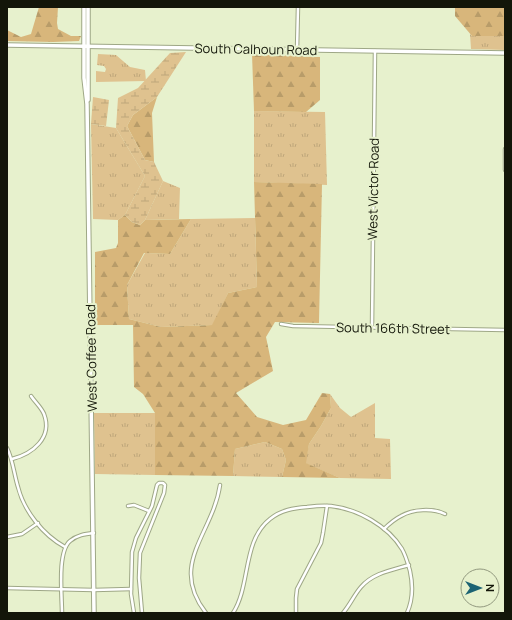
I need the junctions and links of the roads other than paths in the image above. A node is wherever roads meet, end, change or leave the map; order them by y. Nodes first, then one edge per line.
1 (84, 7) edge
2 (88, 7) edge
3 (298, 7) edge
4 (7, 45) edge
5 (84, 47) junction
6 (89, 47) junction
7 (297, 50) junction
8 (375, 51) junction
9 (505, 54) edge
10 (87, 104) junction
11 (505, 149) edge
12 (505, 170) edge
13 (281, 324) dead end
14 (372, 328) junction
15 (505, 330) edge
16 (31, 396) dead end
17 (7, 448) edge
18 (12, 459) junction
19 (220, 485) dead end
20 (128, 506) dead end
21 (327, 506) junction
22 (149, 512) junction
23 (445, 514) dead end
24 (38, 523) junction
25 (384, 529) junction
26 (94, 533) junction
27 (7, 537) edge
28 (65, 547) junction
29 (409, 566) junction
30 (7, 588) edge
31 (62, 589) junction
32 (131, 589) junction
33 (94, 590) junction
34 (62, 613) edge
35 (94, 613) edge
36 (134, 613) edge
37 (142, 613) edge
38 (206, 613) edge
39 (233, 613) edge
40 (296, 613) edge
41 (344, 613) edge
42 (407, 613) edge

1 - 5 street, West Coffee Road
2 - 6 street, West Coffee Road
3 - 7 street
4 - 5 street, South Calhoun Road
5 - 6 street, South Calhoun Road
5 - 10 street, West Coffee Road
6 - 7 street, South Calhoun Road
6 - 10 street, West Coffee Road
7 - 8 street, South Calhoun Road
8 - 9 street, South Calhoun Road
8 - 14 street, West Victor Road
10 - 26 street, West Coffee Road
11 - 12 street
13 - 14 street, South 166th Street
14 - 15 street, South 166th Street
16 - 18 street
17 - 18 street
18 - 24 street
19 - 38 street
20 - 22 street
21 - 25 street
21 - 39 street
21 - 40 street
22 - 32 street
22 - 37 street
23 - 25 street
24 - 27 street
24 - 28 street
25 - 29 street
26 - 28 street
26 - 33 street, West Coffee Road
28 - 31 street
29 - 41 street
29 - 42 street
30 - 31 street
31 - 33 street
31 - 34 street
32 - 33 street
32 - 36 street
33 - 35 street, West Coffee Road

